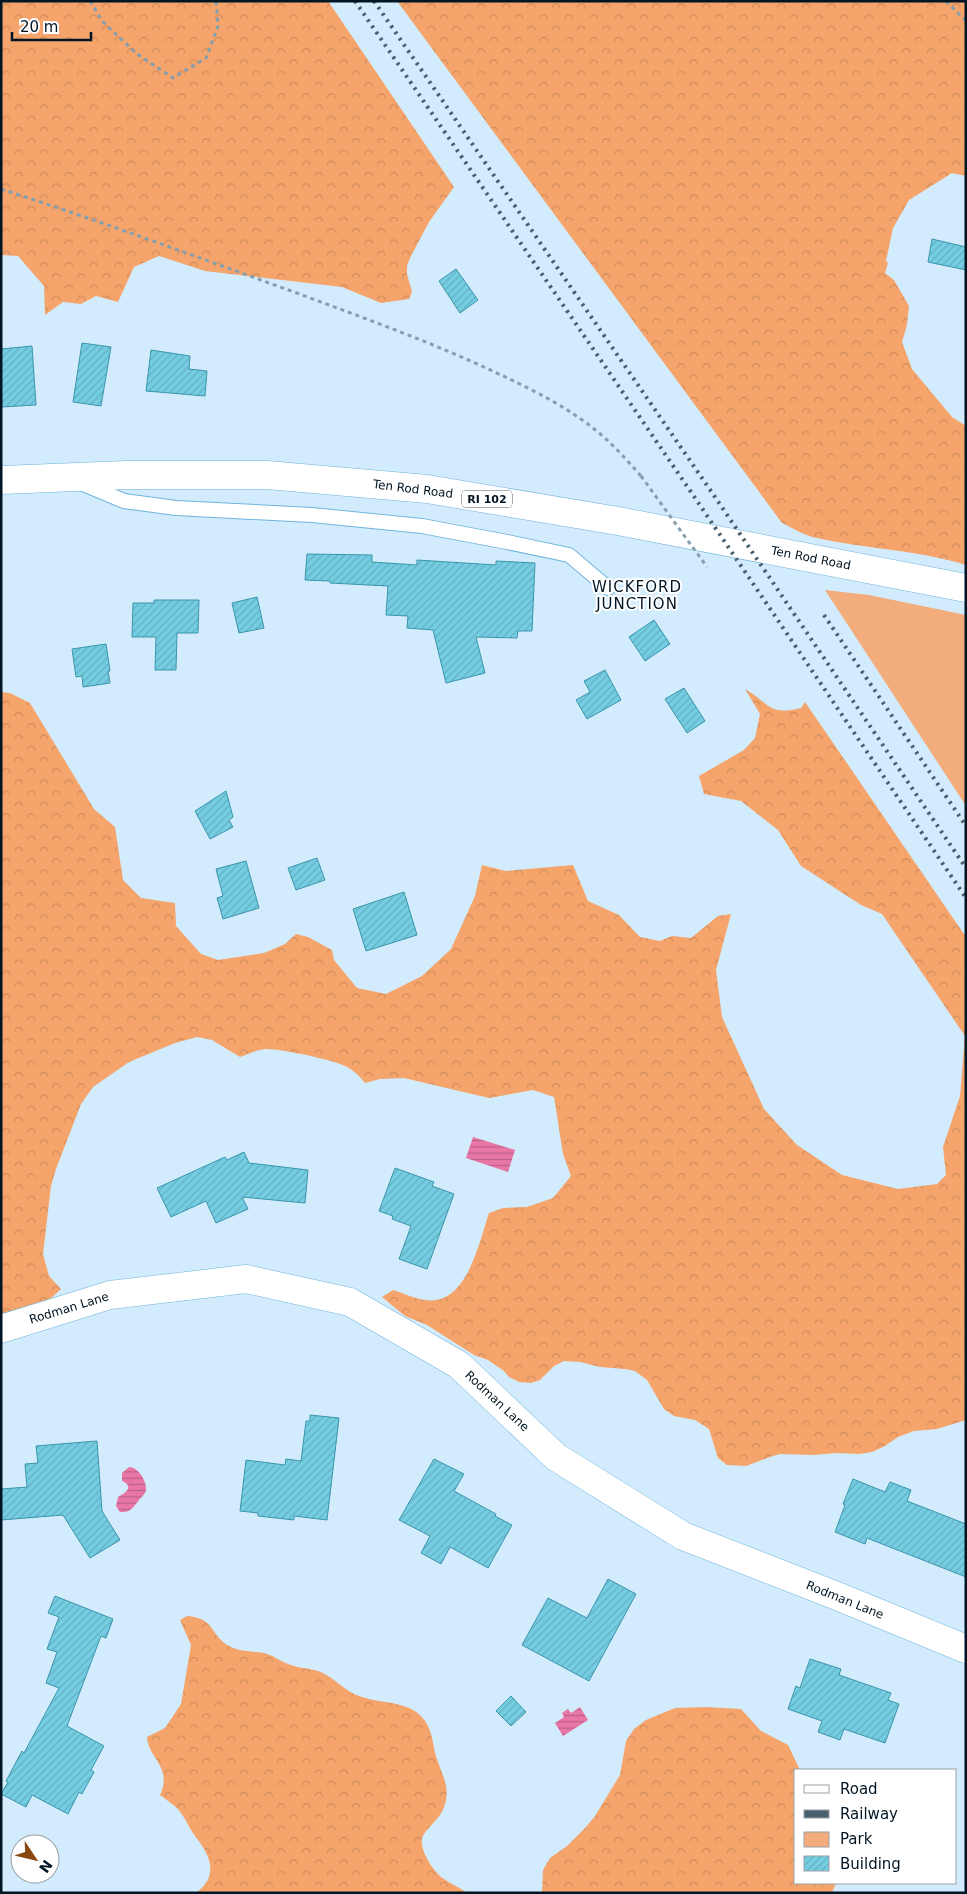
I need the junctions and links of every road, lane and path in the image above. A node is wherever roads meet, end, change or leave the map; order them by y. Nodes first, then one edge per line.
1 (90, 1) edge
2 (216, 1) edge
3 (946, 1) edge
4 (966, 21) edge
5 (1, 189) edge
6 (69, 477) junction
7 (1, 480) edge
8 (707, 567) dead end
9 (608, 588) dead end
10 (966, 588) edge
11 (1, 1329) edge
12 (966, 1649) edge

1 - 2 path
3 - 4 path
5 - 8 path, bridge
6 - 7 street, Ten Rod Road / RI 102
6 - 9 lane
6 - 10 street, Ten Rod Road / RI 102
11 - 12 street, Rodman Lane

